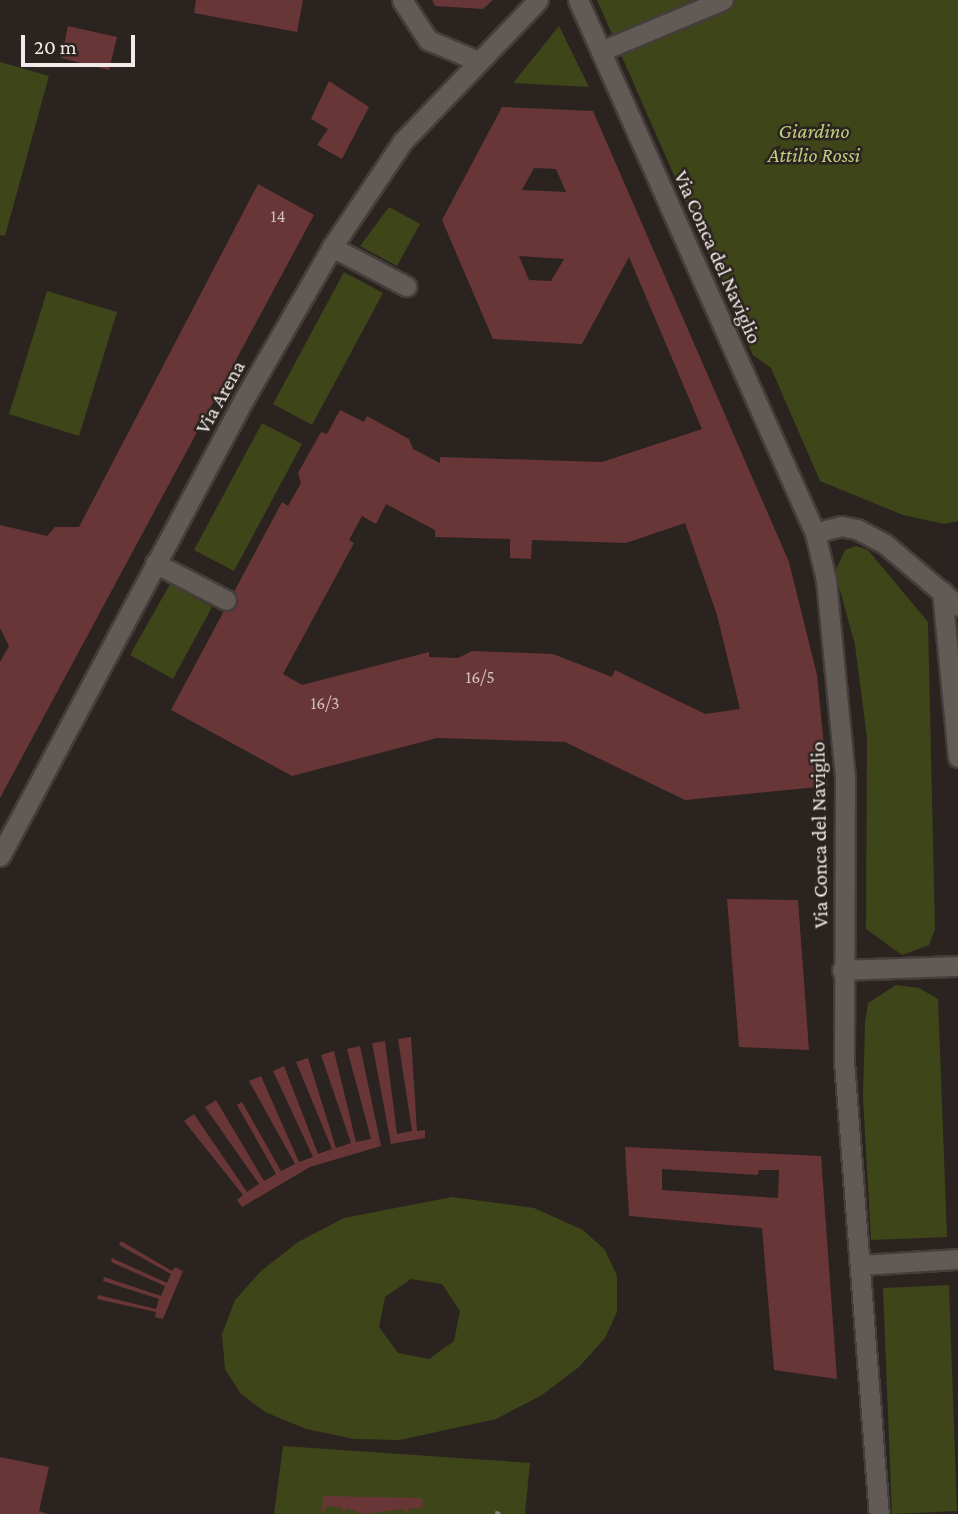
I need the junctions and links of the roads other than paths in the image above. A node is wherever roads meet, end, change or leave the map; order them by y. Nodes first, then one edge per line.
1 (402, 0) edge
2 (538, 0) edge
3 (578, 0) edge
4 (723, 0) edge
5 (601, 51) junction
6 (478, 61) junction
7 (332, 247) junction
8 (407, 286) dead end
9 (816, 533) junction
10 (155, 563) junction
11 (953, 597) edge
12 (226, 600) dead end
13 (958, 757) edge
14 (0, 856) edge
15 (958, 966) edge
16 (842, 970) junction
17 (958, 1259) edge
18 (862, 1265) junction
19 (879, 1514) edge

1 - 6 street
2 - 6 street, Via Arena
3 - 5 street, Via Conca del Naviglio
4 - 5 street
5 - 9 street, Via Conca del Naviglio
6 - 7 street, Via Arena
7 - 8 street
7 - 10 street, Via Arena
9 - 11 street
9 - 16 street, Via Conca del Naviglio
10 - 12 street
10 - 14 street, Via Arena
11 - 13 street
15 - 16 street
16 - 18 street, Via Conca del Naviglio
17 - 18 street
18 - 19 street, Via Conca del Naviglio

